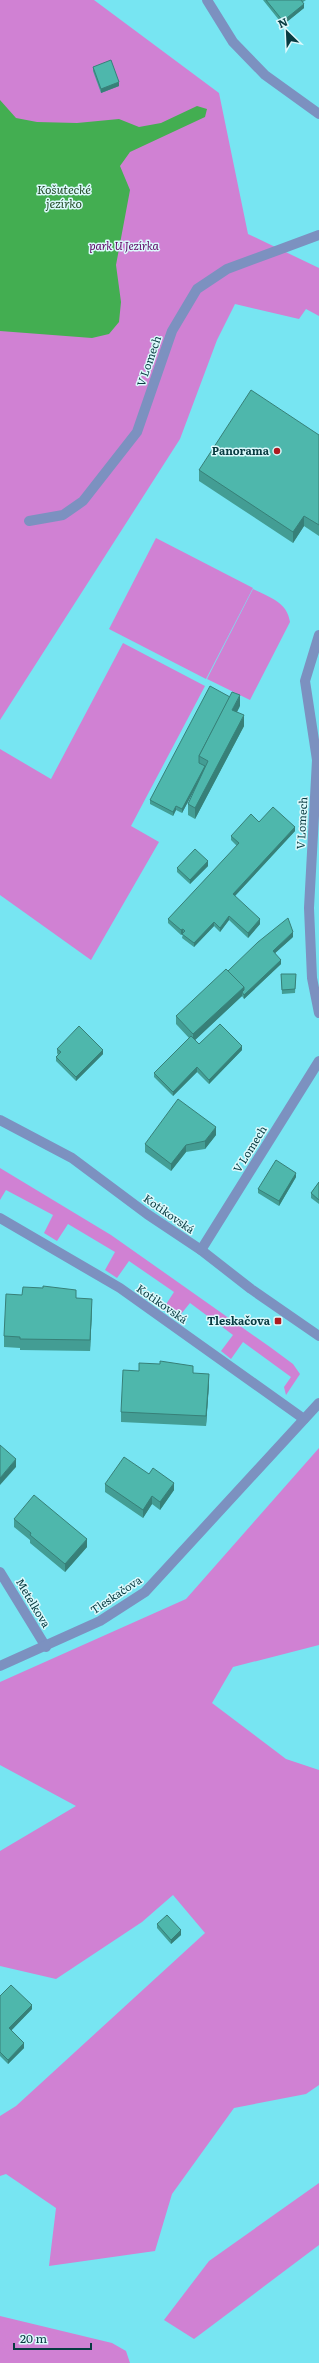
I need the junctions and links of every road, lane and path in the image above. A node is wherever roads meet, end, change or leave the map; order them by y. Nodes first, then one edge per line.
1 (207, 0) edge
2 (319, 114) edge
3 (319, 235) edge
4 (28, 521) dead end
5 (319, 635) edge
6 (319, 1013) edge
7 (319, 1061) edge
8 (0, 1120) edge
9 (0, 1218) edge
10 (201, 1250) junction
11 (319, 1336) edge
12 (319, 1403) edge
13 (304, 1418) junction
14 (0, 1572) edge
15 (46, 1647) junction
16 (0, 1666) edge

1 - 2 street
3 - 4 street, V Lomech
5 - 6 street, V Lomech
7 - 10 street, V Lomech
8 - 10 street, Kotíkovská
9 - 13 street, Kotikovská
10 - 11 street, Kotíkovská
12 - 13 street, Tleskačova
13 - 15 street, Tleskačova
14 - 15 street, Metelkova
15 - 16 street, Tleskačova

